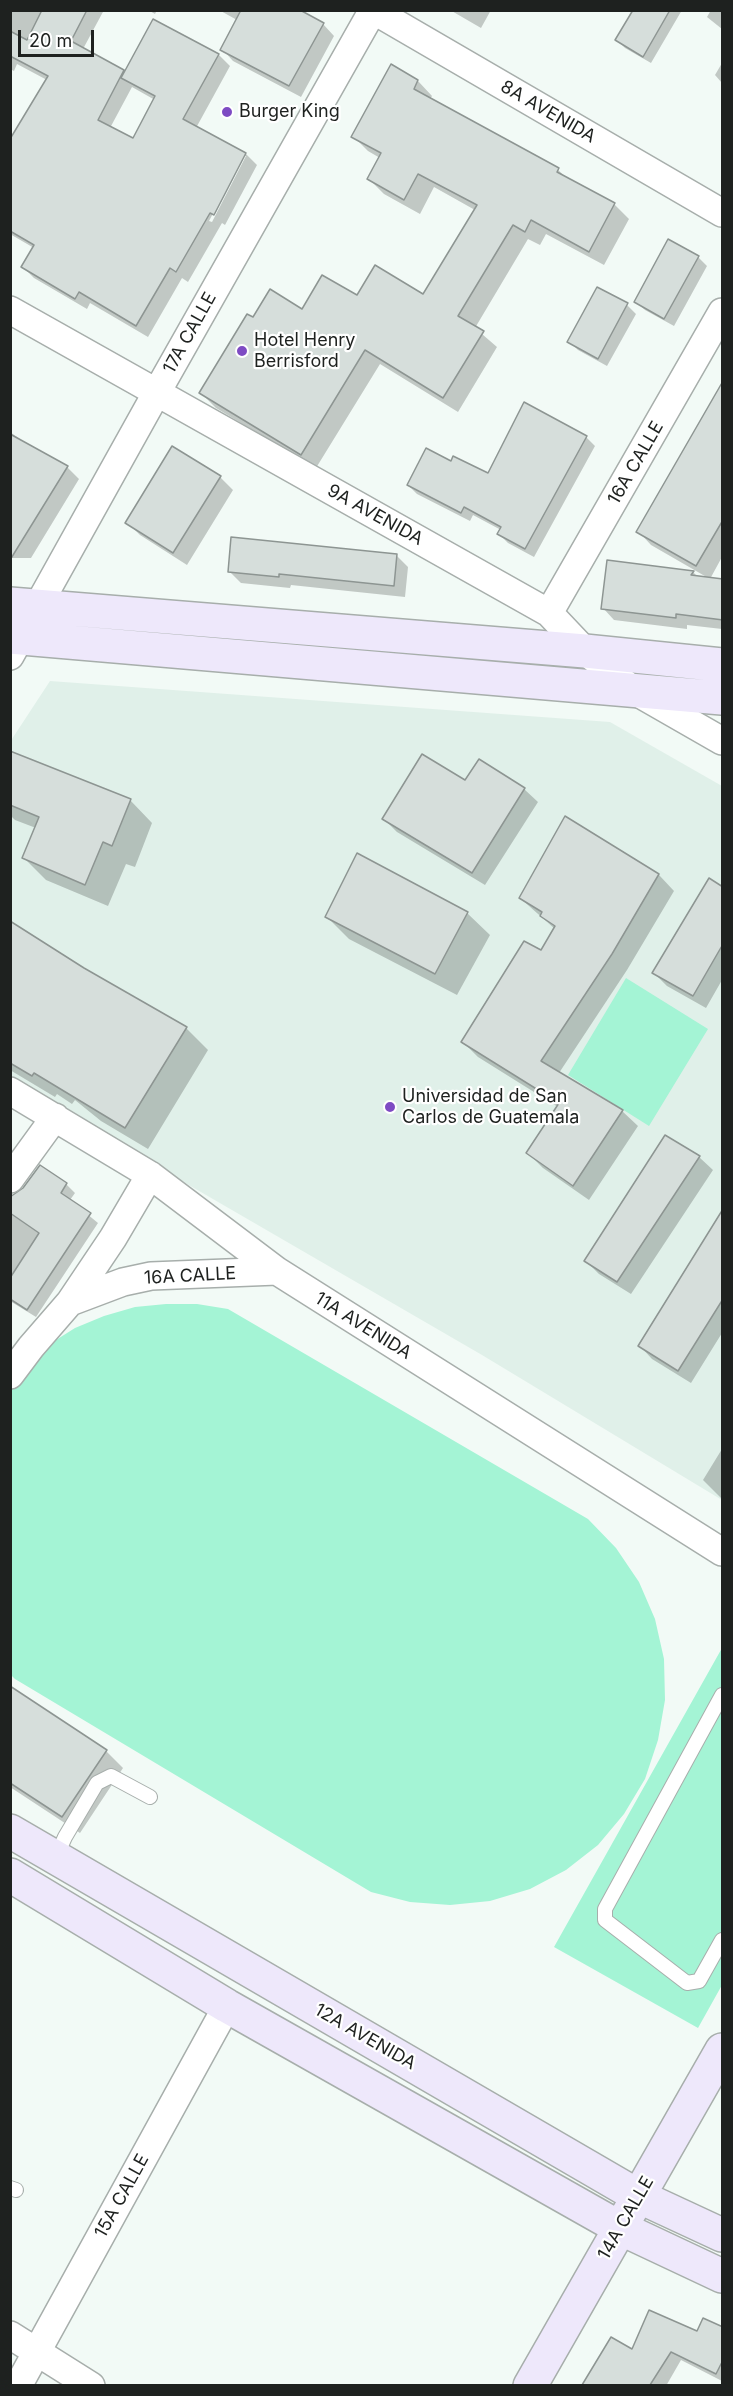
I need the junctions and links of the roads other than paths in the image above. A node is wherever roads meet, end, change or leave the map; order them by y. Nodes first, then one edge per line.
1 (373, 10) edge
2 (723, 213) edge
3 (10, 310) edge
4 (723, 312) edge
5 (157, 392) junction
6 (25, 605) edge
7 (549, 613) junction
8 (14, 644) edge
9 (585, 651) junction
10 (723, 665) edge
11 (633, 690) junction
12 (723, 698) edge
13 (723, 741) edge
14 (10, 1091) edge
15 (55, 1117) junction
16 (150, 1175) junction
17 (10, 1179) edge
18 (277, 1271) junction
19 (70, 1302) junction
20 (10, 1375) edge
21 (723, 1552) edge
22 (723, 1695) edge
23 (150, 1797) dead end
24 (10, 1831) edge
25 (56, 1857) junction
26 (10, 1875) edge
27 (723, 1940) edge
28 (227, 2006) junction
29 (723, 2050) edge
30 (638, 2196) junction
31 (620, 2228) junction
32 (723, 2235) edge
33 (723, 2276) edge
34 (10, 2335) edge
35 (36, 2352) junction
36 (18, 2385) edge
37 (91, 2385) edge
38 (530, 2385) edge

1 - 2 street, 8A AVENIDA
1 - 5 street, 17A CALLE
3 - 5 street, 9A AVENIDA
4 - 7 street, 16A CALLE
5 - 6 street, 17A CALLE
5 - 7 street, 9A AVENIDA
6 - 8 street, 17A CALLE
6 - 9 main road
7 - 9 street, 9A AVENIDA
8 - 11 main road
9 - 10 main road
9 - 11 street, 9A AVENIDA
11 - 12 main road
11 - 13 street, 9A AVENIDA
14 - 15 street, 11A AVENIDA
15 - 16 street, 11A AVENIDA
15 - 17 street
16 - 18 street, 11A AVENIDA
16 - 19 street, 16A CALLE
18 - 19 street, 16A CALLE
18 - 21 street, 11A AVENIDA
19 - 20 street, 16A CALLE
22 - 27 lane
23 - 25 lane
24 - 25 main road, 12A AVENIDA
25 - 30 main road, 12A AVENIDA
26 - 28 main road
28 - 31 main road
28 - 35 street, 15A CALLE
29 - 30 main road, 14A CALLE
30 - 31 main road, 14A CALLE
30 - 32 main road, 12A AVENIDA
31 - 33 main road
31 - 38 main road, 14A CALLE
34 - 35 street
35 - 36 street, 15A CALLE
35 - 37 street

